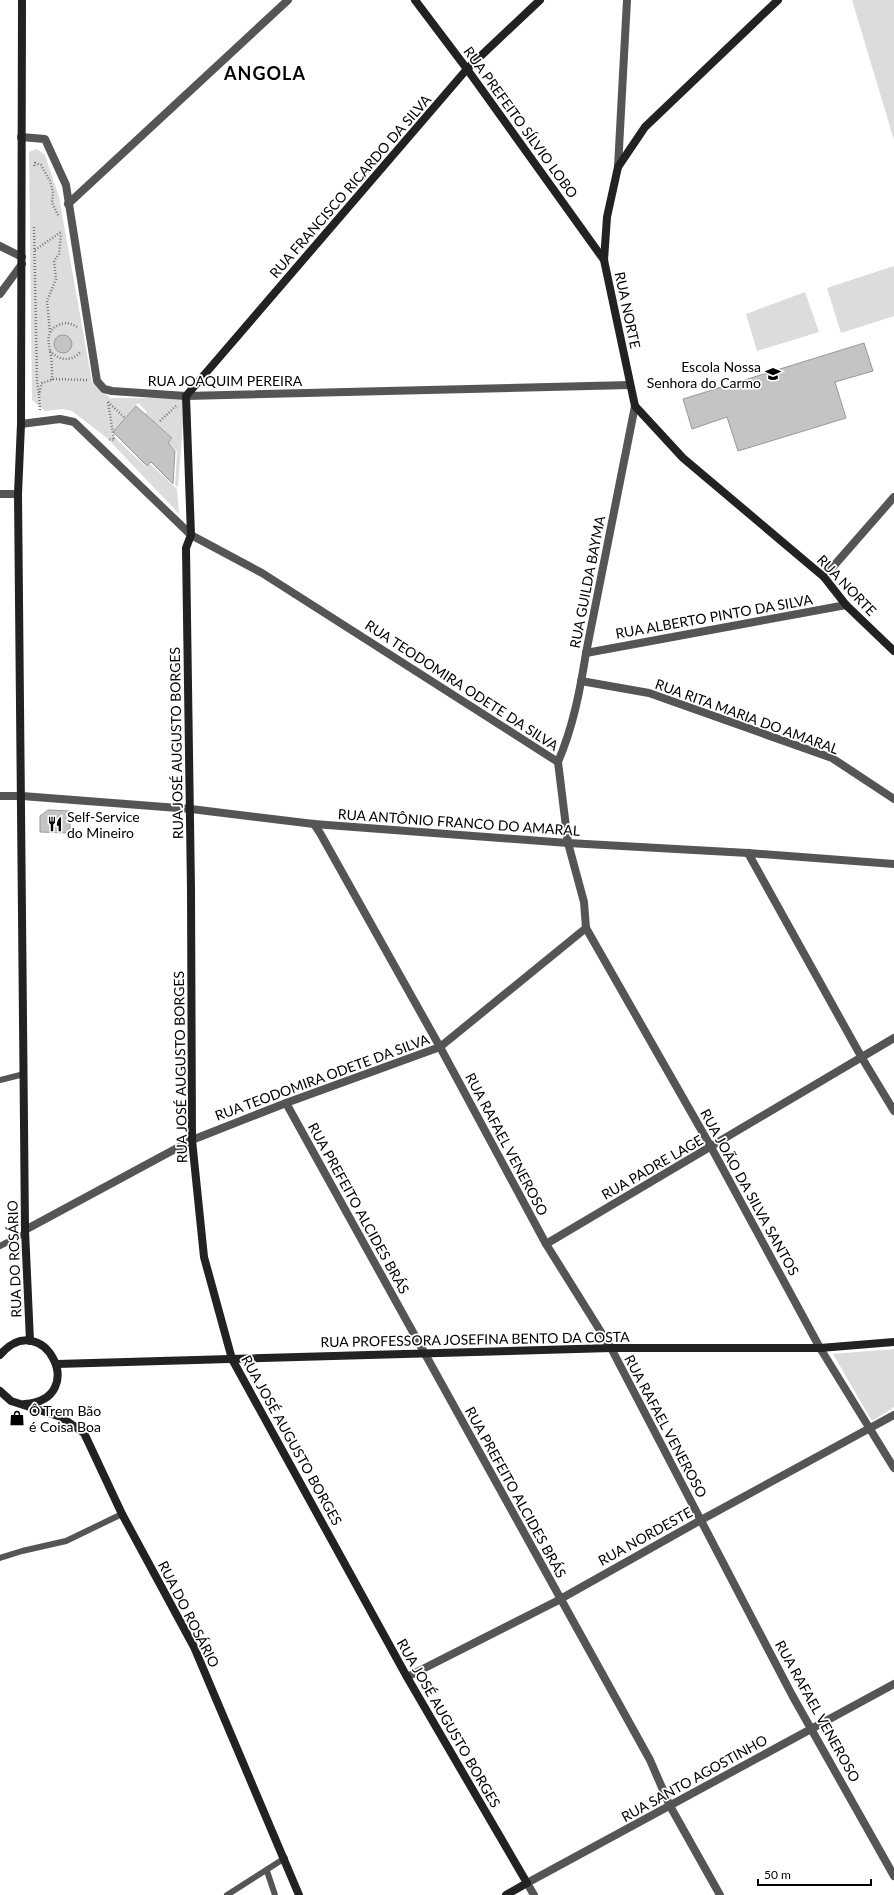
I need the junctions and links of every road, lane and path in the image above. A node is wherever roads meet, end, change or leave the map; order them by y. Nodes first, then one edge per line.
1 (22, 0) edge
2 (288, 0) edge
3 (415, 0) edge
4 (540, 0) edge
5 (627, 0) edge
6 (778, 0) edge
7 (467, 69) junction
8 (21, 137) junction
9 (618, 167) junction
10 (32, 172) dead end
11 (68, 204) junction
12 (60, 218) dead end
13 (34, 221) dead end
14 (60, 225) dead end
15 (61, 232) junction
16 (0, 246) edge
17 (35, 250) junction
18 (22, 260) junction
19 (604, 260) junction
20 (0, 294) edge
21 (50, 332) junction
22 (82, 332) dead end
23 (83, 347) dead end
24 (50, 351) junction
25 (89, 373) dead end
26 (52, 380) junction
27 (630, 385) junction
28 (39, 395) junction
29 (186, 396) junction
30 (102, 399) dead end
31 (108, 402) junction
32 (635, 406) junction
33 (125, 418) dead end
34 (41, 420) junction
35 (160, 421) dead end
36 (21, 424) junction
37 (88, 436) junction
38 (0, 494) edge
39 (18, 494) junction
40 (894, 497) edge
41 (191, 535) junction
42 (824, 577) junction
43 (846, 605) junction
44 (894, 651) edge
45 (586, 653) junction
46 (581, 681) junction
47 (558, 762) junction
48 (0, 796) edge
49 (22, 796) junction
50 (894, 799) edge
51 (191, 809) junction
52 (314, 824) junction
53 (568, 843) junction
54 (748, 853) junction
55 (894, 864) edge
56 (586, 928) junction
57 (894, 1038) edge
58 (440, 1047) junction
59 (862, 1058) junction
60 (24, 1074) junction
61 (0, 1080) edge
62 (286, 1103) junction
63 (894, 1111) edge
64 (192, 1140) junction
65 (711, 1147) junction
66 (25, 1232) junction
67 (546, 1244) junction
68 (0, 1246) edge
69 (30, 1341) junction
70 (894, 1342) edge
71 (611, 1348) junction
72 (820, 1348) junction
73 (425, 1354) junction
74 (0, 1355) edge
75 (232, 1359) junction
76 (57, 1364) junction
77 (0, 1393) edge
78 (22, 1405) junction
79 (894, 1415) edge
80 (870, 1428) junction
81 (894, 1468) edge
82 (122, 1514) junction
83 (701, 1520) junction
84 (0, 1558) edge
85 (561, 1599) junction
86 (407, 1677) junction
87 (894, 1684) edge
88 (812, 1727) junction
89 (670, 1806) junction
90 (285, 1858) junction
91 (267, 1871) junction
92 (894, 1876) edge
93 (527, 1883) junction
94 (227, 1895) edge
95 (275, 1895) edge
96 (299, 1895) edge
97 (506, 1895) edge
98 (534, 1895) edge
99 (720, 1895) edge

1 - 8 street, RUA DO ROSÁRIO
2 - 11 street
3 - 7 street, RUA PREFEITO SÍLVIO LOBO
4 - 7 street, RUA FRANCISCO RICARDO DA SILVA
5 - 9 street
6 - 9 street, RUA NORTE
7 - 19 street, RUA PREFEITO SÍLVIO LOBO
7 - 29 street, RUA FRANCISCO RICARDO DA SILVA
8 - 11 street, RUA JOAQUIM PEREIRA
8 - 18 street, RUA DO ROSÁRIO
9 - 19 street, RUA NORTE
10 - 12 path
11 - 29 street, RUA JOAQUIM PEREIRA
13 - 17 path
14 - 15 path
15 - 17 path
15 - 21 path
16 - 18 street
17 - 28 path
18 - 20 street
18 - 36 street, RUA DO ROSÁRIO
19 - 27 street, RUA NORTE
21 - 22 path
21 - 24 path
23 - 24 path
24 - 26 path
25 - 26 path
26 - 28 path
27 - 29 street, RUA JOAQUIM PEREIRA
27 - 32 street, RUA NORTE
28 - 34 path
29 - 35 path
29 - 41 street, RUA JOSÉ AUGUSTO BORGES
30 - 31 path
31 - 33 path
31 - 37 path
32 - 42 street, RUA NORTE
32 - 45 street, RUA GUILDA BAYMA
34 - 36 street, RUA TEODOMIRA ODETE DA SILVA
34 - 37 street, RUA TEODOMIRA ODETE DA SILVA
36 - 39 street, RUA DO ROSÁRIO
37 - 41 street, RUA TEODOMIRA ODETE DA SILVA
38 - 39 street
39 - 49 street, RUA DO ROSÁRIO
40 - 42 street
41 - 47 street, RUA TEODOMIRA ODETE DA SILVA
41 - 51 street, RUA JOSÉ AUGUSTO BORGES
42 - 43 street, RUA NORTE
43 - 44 street, RUA NORTE
43 - 45 street, RUA ALBERTO PINTO DA SILVA
45 - 46 street, RUA GUILDA BAYMA
46 - 47 street, RUA GUILDA BAYMA
46 - 50 street, RUA RITA MARIA DO AMARAL
47 - 53 street, RUA TEODOMIRA ODETE DA SILVA
48 - 49 street, RUA ANTÔNIO FRANCO DO AMARAL
49 - 51 street, RUA ANTÔNIO FRANCO DO AMARAL
49 - 60 street, RUA DO ROSÁRIO
51 - 52 street, RUA ANTÔNIO FRANCO DO AMARAL
51 - 64 street, RUA JOSÉ AUGUSTO BORGES
52 - 53 street, RUA ANTÔNIO FRANCO DO AMARAL
52 - 58 street, RUA RAFAEL VENEROSO
53 - 54 street, RUA ANTÔNIO FRANCO DO AMARAL
53 - 56 street, RUA TEODOMIRA ODETE DA SILVA
54 - 55 street, RUA ANTÔNIO FRANCO DO AMARAL
54 - 59 street
56 - 58 street, RUA TEODOMIRA ODETE DA SILVA
56 - 65 street, RUA JOÃO DA SILVA SANTOS
57 - 59 street, RUA PADRE LAGE
58 - 62 street, RUA TEODOMIRA ODETE DA SILVA
58 - 67 street, RUA RAFAEL VENEROSO
59 - 63 street
59 - 65 street, RUA PADRE LAGE
60 - 61 lane
60 - 66 street, RUA DO ROSÁRIO
62 - 64 street, RUA TEODOMIRA ODETE DA SILVA
62 - 73 street, RUA PREFEITO ALCIDES BRÁS
64 - 66 street, RUA TEODOMIRA ODETE DA SILVA
64 - 75 street, RUA JOSÉ AUGUSTO BORGES
65 - 67 street, RUA PADRE LAGE
65 - 72 street, RUA JOÃO DA SILVA SANTOS
66 - 68 lane
66 - 69 street, RUA DO ROSÁRIO
67 - 71 street, RUA RAFAEL VENEROSO
69 - 74 street
69 - 76 street
70 - 72 street, RUA PROFESSORA JOSEFINA BENTO DA COSTA
71 - 72 street, RUA PROFESSORA JOSEFINA BENTO DA COSTA
71 - 73 street, RUA PROFESSORA JOSEFINA BENTO DA COSTA
71 - 83 street, RUA RAFAEL VENEROSO
72 - 80 street, RUA JOÃO DA SILVA SANTOS
73 - 75 street, RUA PROFESSORA JOSEFINA BENTO DA COSTA
73 - 85 street, RUA PREFEITO ALCIDES BRÁS
75 - 76 street, RUA PROFESSORA JOSEFINA BENTO DA COSTA
75 - 86 street, RUA JOSÉ AUGUSTO BORGES
76 - 78 street
77 - 78 street, RUA DO ROSÁRIO
78 - 82 street, RUA DO ROSÁRIO
79 - 80 street, RUA NORDESTE
80 - 81 street, RUA JOÃO DA SILVA SANTOS
80 - 83 street, RUA NORDESTE
82 - 84 lane
82 - 90 street, RUA DO ROSÁRIO
83 - 85 street, RUA NORDESTE
83 - 88 street, RUA RAFAEL VENEROSO
85 - 86 street, RUA NORDESTE
85 - 89 street, RUA PREFEITO ALCIDES BRÁS
86 - 93 street, RUA JOSÉ AUGUSTO BORGES
87 - 88 street, RUA SANTO AGOSTINHO
88 - 89 street, RUA SANTO AGOSTINHO
88 - 92 street, RUA RAFAEL VENEROSO
89 - 93 street, RUA SANTO AGOSTINHO
89 - 99 street, RUA PREFEITO ALCIDES BRÁS
90 - 91 lane
90 - 96 street, RUA DO ROSÁRIO
91 - 94 lane
91 - 95 lane
93 - 97 street, RUA SANTO AGOSTINHO
93 - 98 street, RUA JOSÉ AUGUSTO BORGES

